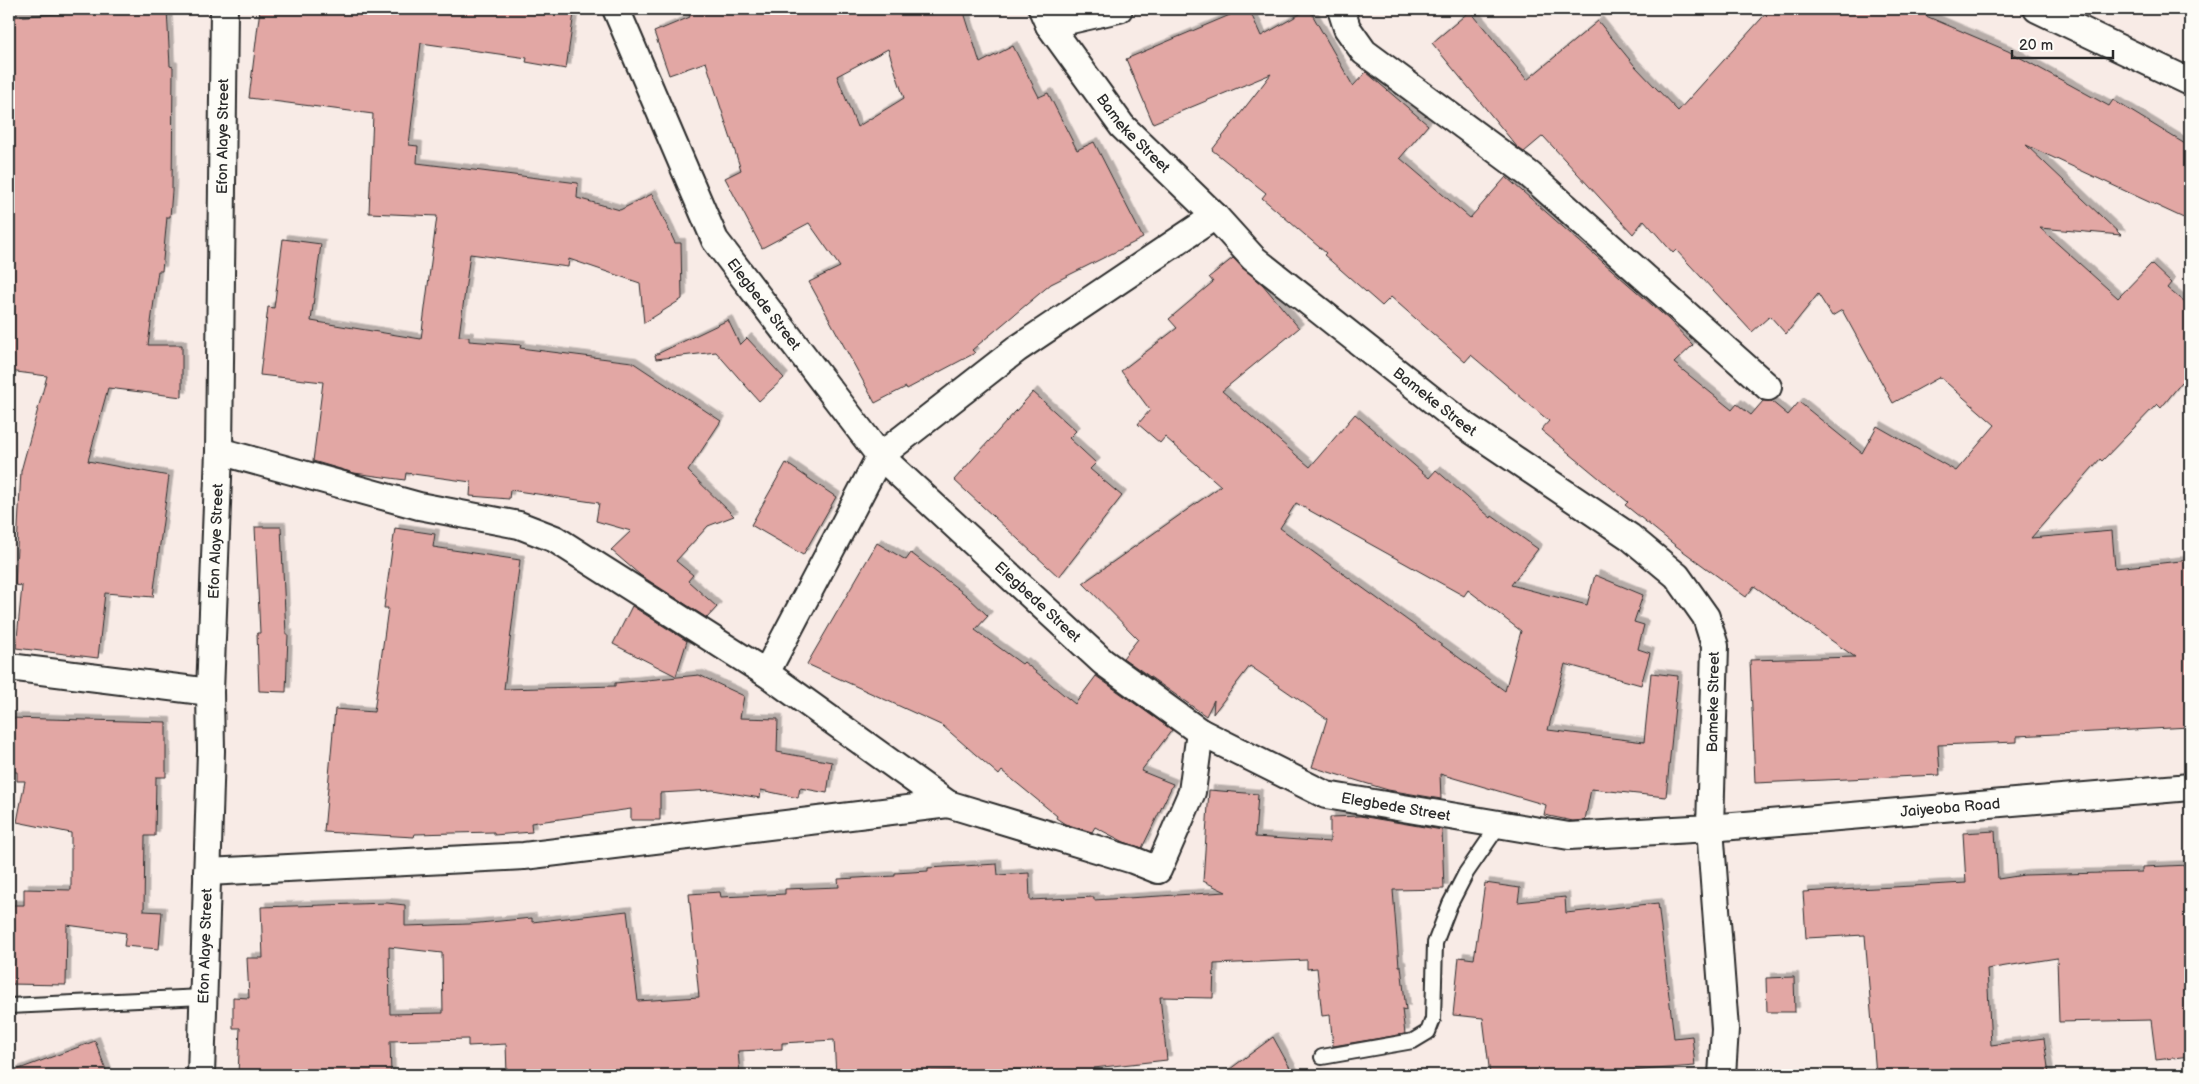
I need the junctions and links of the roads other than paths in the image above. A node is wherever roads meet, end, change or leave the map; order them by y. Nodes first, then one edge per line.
1 (224, 9) edge
2 (616, 9) edge
3 (1118, 9) edge
4 (1341, 9) edge
5 (2037, 9) edge
6 (1045, 17) edge
7 (2190, 82) edge
8 (1215, 216) junction
9 (1768, 387) dead end
10 (219, 451) junction
11 (880, 456) junction
12 (9, 667) edge
13 (766, 673) junction
14 (210, 692) junction
15 (1200, 732) junction
16 (2190, 787) edge
17 (948, 804) junction
18 (1499, 825) junction
19 (1710, 828) junction
20 (207, 872) junction
21 (203, 997) junction
22 (9, 1006) edge
23 (1322, 1057) dead end
24 (201, 1075) edge
25 (1722, 1075) edge

1 - 10 street, Efon Alaye Street
2 - 11 street, Elegbede Street
3 - 6 street
4 - 9 street
5 - 7 street
6 - 8 street, Bameke Street
8 - 11 street
8 - 19 street, Bameke Street
10 - 13 street
10 - 14 street, Efon Alaye Street
11 - 13 street
11 - 15 street, Elegbede Street
12 - 14 street
13 - 17 street
14 - 20 street, Efon Alaye Street
15 - 17 street
15 - 18 street, Elegbede Street
16 - 19 street, Jaiyeoba Road
17 - 20 street
18 - 19 street, Elegbede Street
18 - 23 lane
19 - 25 street, Bameke Street
20 - 21 street, Efon Alaye Street
21 - 22 lane
21 - 24 street, Efon Alaye Street

